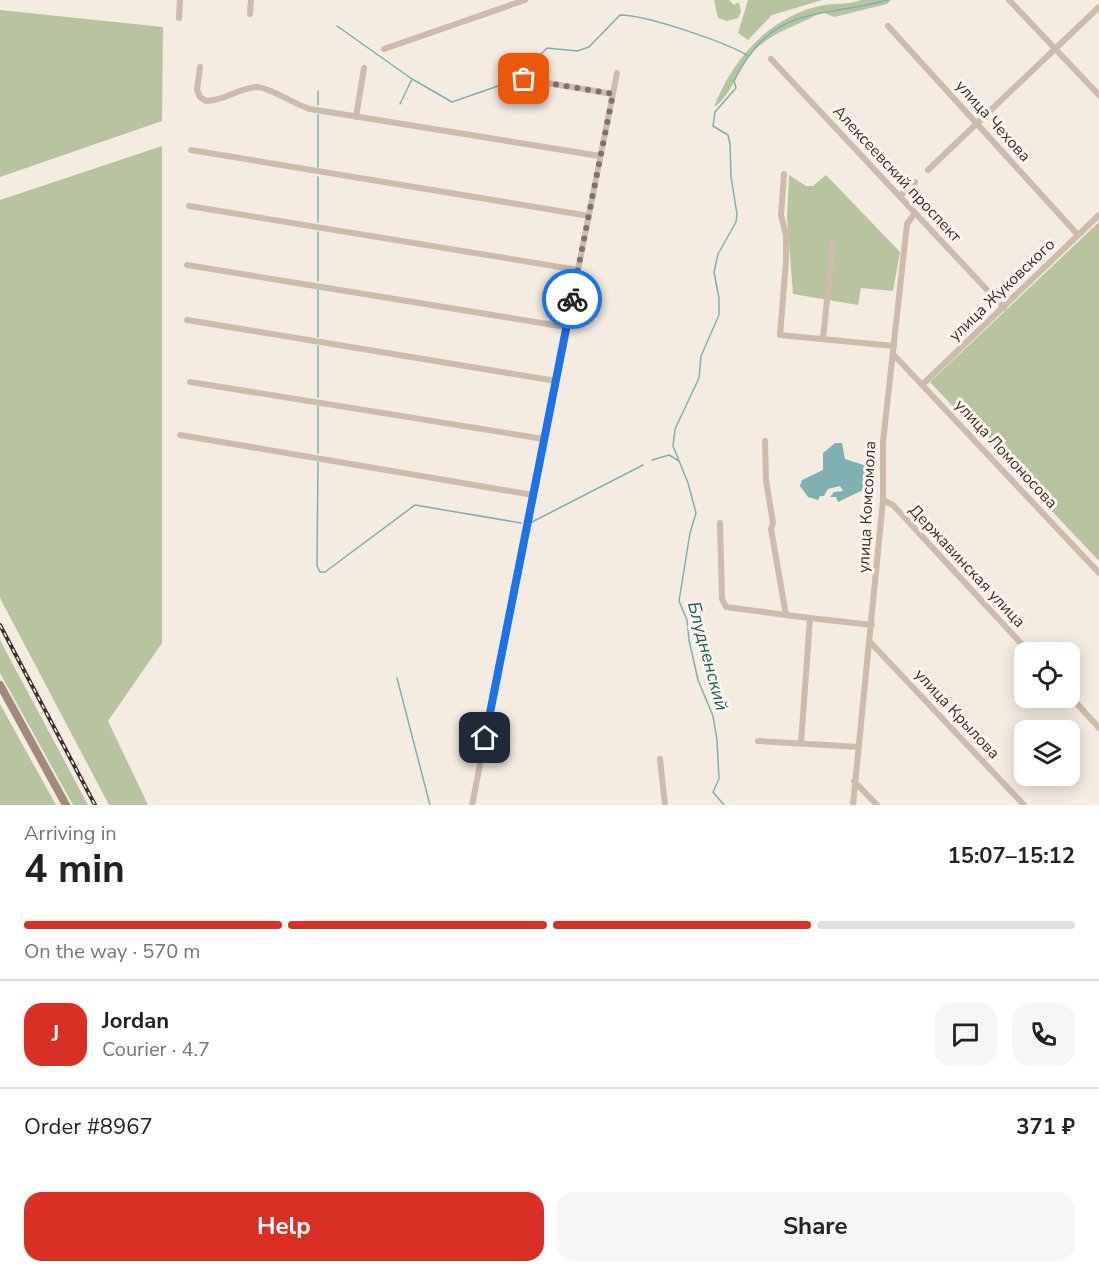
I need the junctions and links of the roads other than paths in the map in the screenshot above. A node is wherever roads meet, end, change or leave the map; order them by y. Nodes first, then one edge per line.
1 (180, 0) edge
2 (251, 0) edge
3 (525, 0) edge
4 (1009, 0) edge
5 (1099, 6) edge
6 (250, 14) dead end
7 (179, 18) dead end
8 (888, 26) dead end
9 (1054, 48) junction
10 (384, 49) dead end
11 (771, 59) dead end
12 (200, 67) dead end
13 (364, 68) dead end
14 (617, 73) dead end
15 (524, 79) dead end
16 (613, 94) junction
17 (1099, 94) edge
18 (356, 117) junction
19 (976, 124) junction
20 (191, 150) dead end
21 (600, 156) junction
22 (928, 170) dead end
23 (784, 174) dead end
24 (915, 182) dead end
25 (900, 196) junction
26 (189, 206) dead end
27 (915, 213) junction
28 (1099, 215) edge
29 (589, 216) junction
30 (1078, 234) junction
31 (833, 241) dead end
32 (187, 265) dead end
33 (578, 270) junction
34 (1004, 308) junction
35 (187, 321) dead end
36 (566, 327) junction
37 (824, 339) junction
38 (894, 346) junction
39 (893, 354) junction
40 (556, 381) junction
41 (190, 382) dead end
42 (923, 384) junction
43 (180, 435) dead end
44 (544, 440) junction
45 (765, 441) dead end
46 (533, 495) junction
47 (883, 500) junction
48 (720, 523) dead end
49 (1099, 573) edge
50 (786, 615) junction
51 (810, 618) junction
52 (872, 625) junction
53 (870, 642) junction
54 (1020, 642) edge
55 (0, 685) edge
56 (1080, 707) edge
57 (1099, 728) edge
58 (758, 741) dead end
59 (801, 743) junction
60 (859, 747) junction
61 (660, 759) dead end
62 (854, 781) junction
63 (66, 805) edge
64 (472, 805) edge
65 (665, 805) edge
66 (853, 805) edge
67 (877, 805) edge
68 (1024, 805) edge

1 - 7 street
2 - 6 street
3 - 10 street
4 - 9 street
5 - 9 street
8 - 19 street, улица Чехова
9 - 17 street
9 - 19 street
11 - 25 street, Алексеевский проспект
12 - 18 street
13 - 18 street
14 - 16 street
15 - 16 street
16 - 21 street
18 - 21 street
19 - 22 street
19 - 30 street, улица Чехова
20 - 29 street
21 - 29 street
23 - 37 street
24 - 25 street
25 - 27 street, Алексеевский проспект
26 - 33 street
27 - 34 street, Алексеевский проспект
27 - 38 street, улица Комсомола
28 - 30 street, улица Жуковского
29 - 33 street
30 - 34 street, улица Жуковского
31 - 37 street
32 - 36 street
33 - 36 street
34 - 42 street, улица Жуковского
35 - 40 street
36 - 40 street
37 - 38 street
38 - 39 street, улица Комсомола
39 - 42 street, улица Ломоносова
39 - 47 street, улица Комсомола
40 - 44 street
41 - 44 street
42 - 49 street, улица Ломоносова
43 - 46 street
44 - 46 street
45 - 50 street
46 - 64 street
47 - 52 street, улица Комсомола
47 - 54 street, Державинская улица
48 - 50 street
50 - 51 street
51 - 52 street
51 - 59 street
52 - 53 street, улица Комсомола
53 - 60 street, улица Комсомола
53 - 68 street, улица Крылова
55 - 63 street
56 - 57 street
58 - 59 street
59 - 60 street
60 - 62 street, улица Комсомола
61 - 65 street
62 - 66 street, улица Комсомола
62 - 67 street

